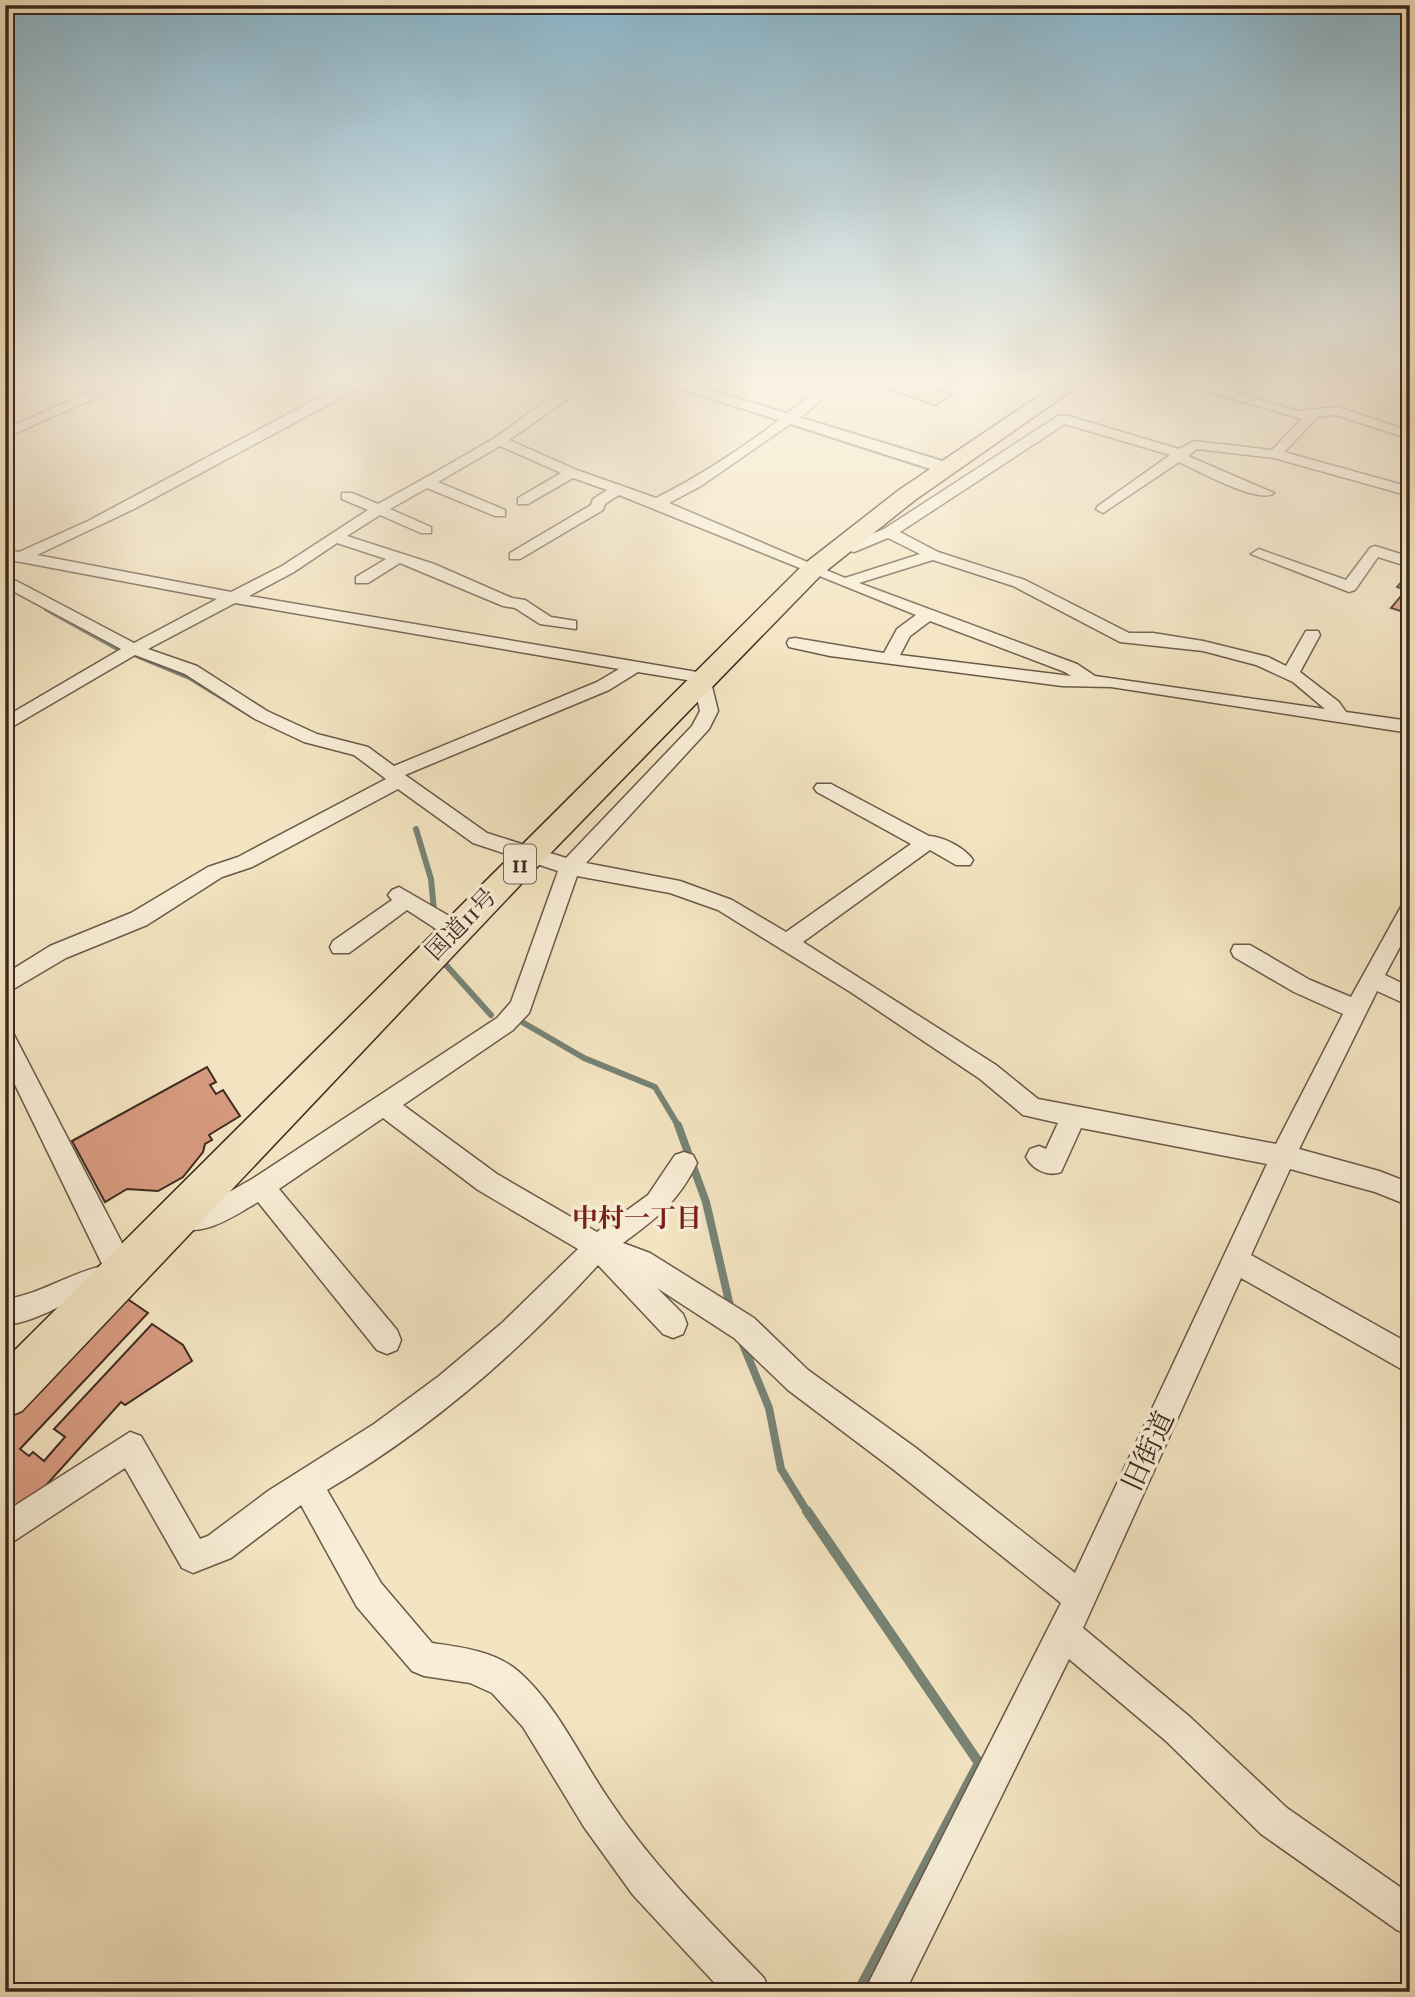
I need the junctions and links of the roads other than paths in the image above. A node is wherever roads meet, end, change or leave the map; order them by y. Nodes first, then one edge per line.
1 (195, 474) edge
2 (443, 474) edge
3 (570, 474) edge
4 (575, 474) edge
5 (708, 474) edge
6 (941, 474) edge
7 (979, 474) edge
8 (1152, 474) edge
9 (1217, 474) edge
10 (1347, 474) edge
11 (428, 483) junction
12 (618, 489) junction
13 (1410, 492) edge
14 (1267, 493) dead end
15 (347, 496) dead end
16 (523, 500) dead end
17 (657, 503) junction
18 (1103, 509) dead end
19 (379, 510) junction
20 (500, 513) dead end
21 (426, 530) dead end
22 (889, 532) junction
23 (337, 538) junction
24 (401, 540) dead end
25 (842, 545) junction
26 (379, 552) junction
27 (1259, 554) dead end
28 (933, 555) junction
29 (515, 556) dead end
30 (398, 558) junction
31 (10, 559) edge
32 (1410, 562) edge
33 (813, 570) junction
34 (5, 580) edge
35 (362, 580) dead end
36 (844, 583) junction
37 (235, 598) junction
38 (928, 614) junction
39 (570, 625) dead end
40 (1312, 635) dead end
41 (795, 643) dead end
42 (134, 649) junction
43 (889, 659) junction
44 (636, 666) junction
45 (1290, 673) junction
46 (702, 679) junction
47 (1092, 682) junction
48 (1340, 716) junction
49 (5, 725) edge
50 (1410, 727) edge
51 (395, 778) junction
52 (824, 789) dead end
53 (926, 843) junction
54 (528, 856) junction
55 (963, 860) dead end
56 (570, 867) junction
57 (1410, 911) edge
58 (443, 922) junction
59 (789, 941) junction
60 (341, 947) dead end
61 (1242, 951) dead end
62 (1372, 979) junction
63 (5, 985) edge
64 (1410, 997) edge
65 (1357, 1010) junction
66 (5, 1040) edge
67 (386, 1106) junction
68 (1074, 1116) junction
69 (1283, 1156) junction
70 (1039, 1157) dead end
71 (684, 1163) dead end
72 (261, 1187) junction
73 (1410, 1195) edge
74 (175, 1217) junction
75 (598, 1246) junction
76 (1235, 1260) junction
77 (120, 1276) junction
78 (5, 1312) edge
79 (673, 1324) dead end
80 (387, 1340) dead end
81 (1410, 1360) edge
82 (5, 1394) edge
83 (307, 1485) junction
84 (5, 1531) edge
85 (1080, 1598) junction
86 (1064, 1633) junction
87 (1410, 1917) edge
88 (891, 1988) edge
89 (750, 1992) edge

1 - 31 street
2 - 11 street
3 - 16 street
4 - 12 street
5 - 17 street
6 - 25 highway, 国道11号 / 11
7 - 22 street
8 - 18 street
9 - 14 street
10 - 13 street
11 - 19 street
11 - 20 street
12 - 17 street
12 - 29 street
15 - 19 street
17 - 33 street
19 - 21 street
19 - 23 street
22 - 25 street
22 - 28 street
23 - 26 street
23 - 37 street
24 - 26 street
25 - 33 highway, 国道11号 / 11
26 - 30 street
27 - 32 street
28 - 36 street
28 - 45 street
30 - 35 street
30 - 39 street
31 - 37 street
33 - 36 street
33 - 46 highway, 国道11号 / 11
34 - 42 street
36 - 38 street
37 - 42 street
37 - 44 street
38 - 43 street
38 - 47 street
40 - 45 street
41 - 43 street
42 - 49 street
42 - 51 street
43 - 47 street
44 - 46 street
44 - 51 street
45 - 48 street
46 - 54 highway, 国道11号 / 11
46 - 56 street
47 - 48 street
48 - 50 street
51 - 54 street
51 - 63 street
52 - 53 street
53 - 55 street
53 - 59 street
54 - 56 street
54 - 58 highway, 国道11号 / 11
56 - 59 street
56 - 67 street
57 - 62 street, 旧街道
58 - 60 street
58 - 74 highway, 国道11号 / 11
59 - 68 street
61 - 65 street
62 - 64 street
62 - 65 street, 旧街道
65 - 69 street, 旧街道
66 - 77 street
67 - 72 street
67 - 75 street
68 - 69 street
68 - 70 street
69 - 73 street
69 - 76 street, 旧街道
71 - 75 street
72 - 74 street
72 - 80 street
74 - 77 highway, 国道11号 / 11
75 - 79 street
75 - 83 street
75 - 85 street
76 - 81 street
76 - 85 street, 旧街道
77 - 78 street
77 - 82 highway, 国道11号 / 11
83 - 84 street
83 - 89 street
85 - 86 street, 旧街道
86 - 87 street
86 - 88 street, 旧街道

